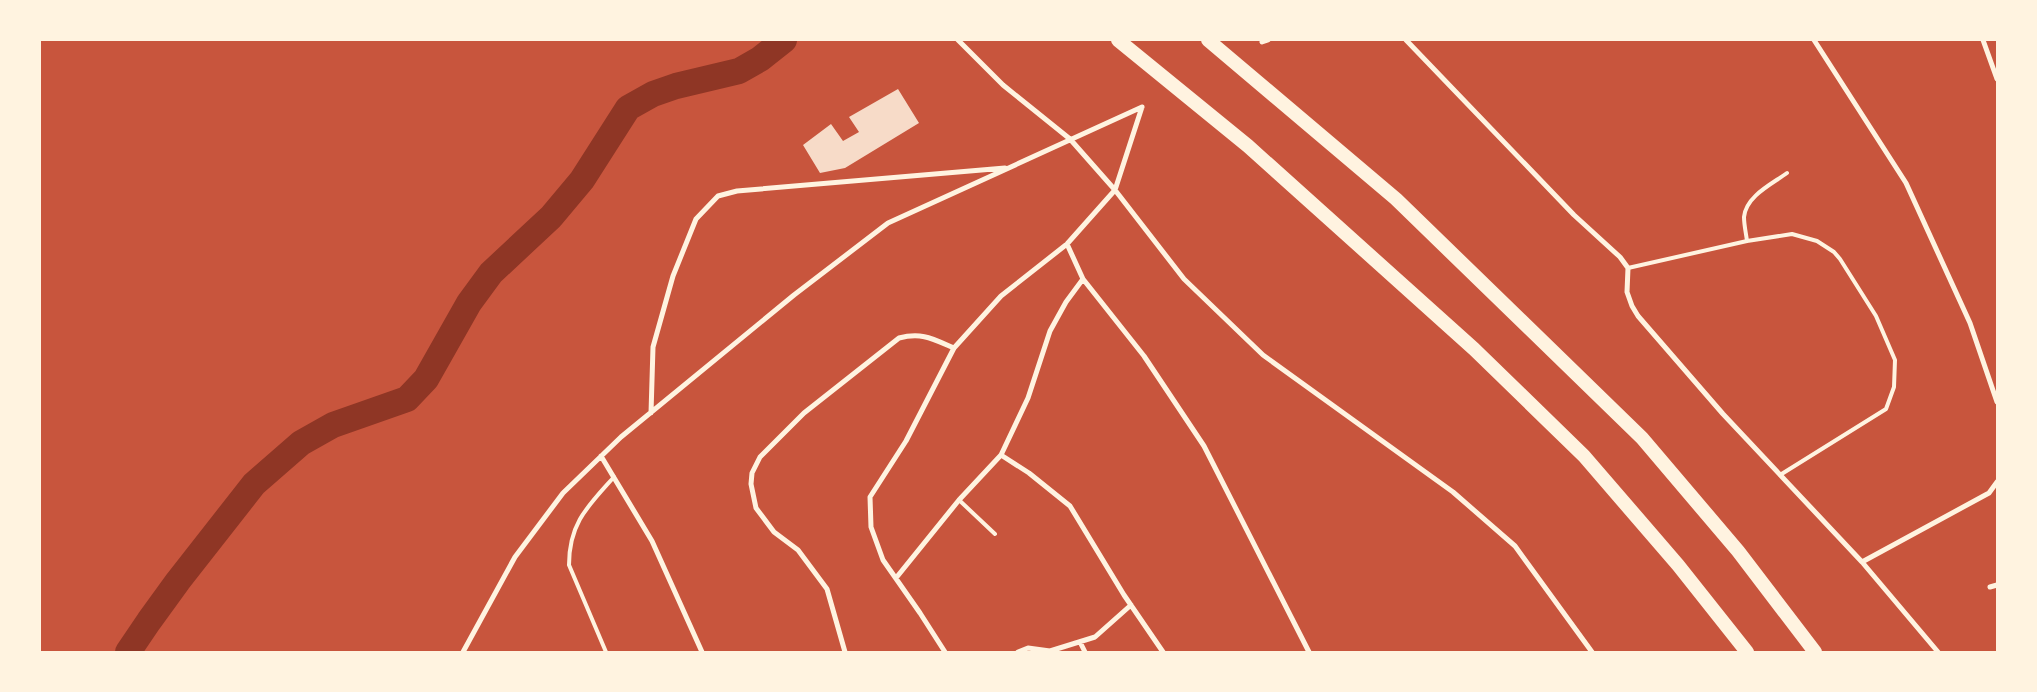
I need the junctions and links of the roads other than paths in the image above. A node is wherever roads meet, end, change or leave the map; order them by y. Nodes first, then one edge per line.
1 (958, 40) edge
2 (1118, 40) edge
3 (1208, 40) edge
4 (1406, 40) edge
5 (1814, 40) edge
6 (1983, 40) edge
7 (1997, 79) edge
8 (1070, 139) junction
9 (1008, 167) junction
10 (1787, 173) dead end
11 (1115, 190) junction
12 (1747, 241) junction
13 (1067, 244) junction
14 (1628, 268) junction
15 (1083, 279) junction
16 (954, 348) junction
17 (1997, 402) edge
18 (651, 413) junction
19 (1001, 454) junction
20 (601, 456) junction
21 (1780, 475) junction
22 (614, 477) junction
23 (1997, 482) edge
24 (959, 500) junction
25 (996, 534) dead end
26 (1862, 562) junction
27 (896, 578) junction
28 (1997, 585) edge
29 (1990, 587) dead end
30 (1131, 605) junction
31 (1080, 642) junction
32 (463, 652) edge
33 (606, 652) edge
34 (702, 652) edge
35 (845, 652) edge
36 (945, 652) edge
37 (1018, 652) edge
38 (1050, 652) edge
39 (1085, 652) edge
40 (1163, 652) edge
41 (1309, 652) edge
42 (1592, 652) edge
43 (1747, 652) edge
44 (1814, 652) edge
45 (1938, 652) edge

1 - 8 street
2 - 43 highway
3 - 44 highway
4 - 14 street
5 - 17 street
6 - 7 street
8 - 9 street
8 - 11 street
8 - 11 street
9 - 18 street
9 - 18 street
10 - 12 lane
11 - 13 street
11 - 42 street
12 - 14 lane
12 - 21 lane
13 - 15 street
13 - 16 street
14 - 21 street
15 - 19 street
15 - 41 street
16 - 27 street
16 - 35 street
18 - 20 street
19 - 24 street
19 - 30 street
20 - 22 street
20 - 32 street
21 - 26 street
22 - 33 lane
22 - 34 street
23 - 26 street
24 - 25 lane
24 - 27 street
26 - 45 street
27 - 36 street
28 - 29 street
30 - 31 street
30 - 40 street
31 - 38 street
31 - 39 street
37 - 38 street

